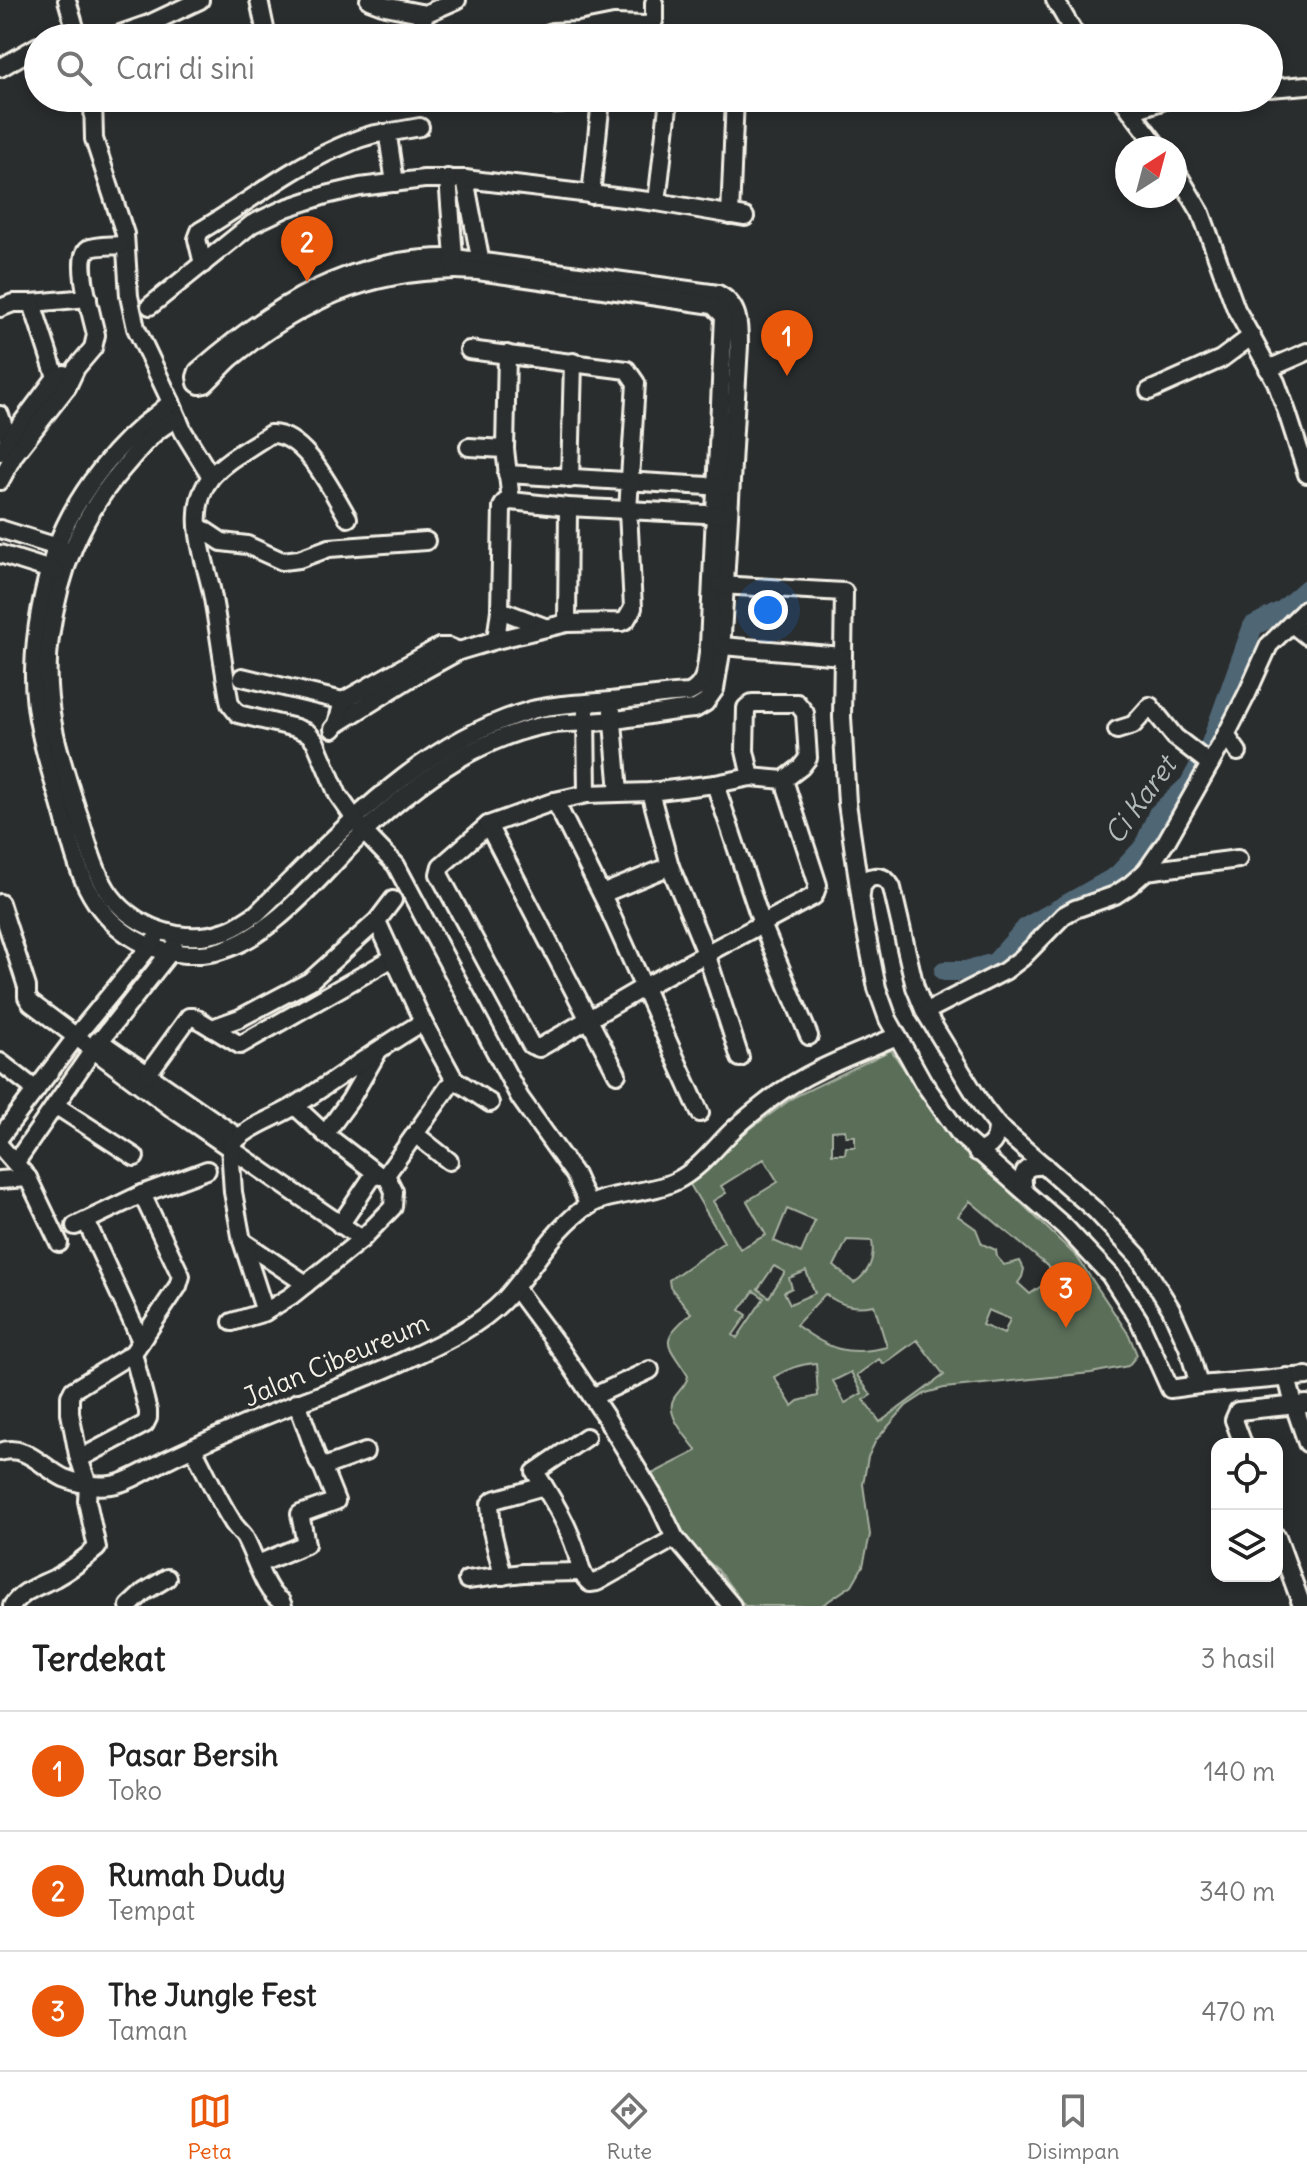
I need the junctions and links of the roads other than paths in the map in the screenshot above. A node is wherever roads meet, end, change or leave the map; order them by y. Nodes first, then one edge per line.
1 (67, 0) edge
2 (200, 0) edge
3 (259, 0) edge
4 (369, 0) edge
5 (457, 0) edge
6 (1055, 0) edge
7 (657, 1) edge
8 (425, 8) edge
9 (73, 24) edge
10 (149, 24) edge
11 (264, 24) edge
12 (649, 24) edge
13 (1069, 24) edge
14 (24, 54) edge
15 (0, 68) edge
16 (1307, 85) edge
17 (1283, 87) edge
18 (93, 112) edge
19 (607, 112) edge
20 (667, 112) edge
21 (735, 112) edge
22 (1132, 112) edge
23 (420, 127) dead end
24 (386, 133) junction
25 (1150, 136) edge
26 (448, 178) junction
27 (465, 179) junction
28 (395, 183) junction
29 (1187, 189) edge
30 (591, 195) junction
31 (657, 202) junction
32 (120, 245) dead end
33 (203, 264) junction
34 (455, 264) junction
35 (482, 266) junction
36 (88, 298) junction
37 (32, 303) junction
38 (150, 306) dead end
39 (0, 308) edge
40 (1252, 336) junction
41 (469, 350) dead end
42 (1307, 352) edge
43 (507, 354) junction
44 (573, 362) junction
45 (1268, 369) junction
46 (62, 382) junction
47 (1149, 391) dead end
48 (170, 414) junction
49 (0, 415) edge
50 (469, 447) dead end
51 (7, 449) edge
52 (505, 449) junction
53 (507, 474) junction
54 (1307, 474) edge
55 (210, 475) junction
56 (570, 479) junction
57 (0, 481) edge
58 (629, 482) junction
59 (724, 487) junction
60 (511, 501) junction
61 (568, 507) junction
62 (628, 511) junction
63 (722, 515) junction
64 (348, 518) dead end
65 (198, 526) junction
66 (0, 529) edge
67 (426, 541) dead end
68 (64, 549) junction
69 (0, 554) edge
70 (56, 572) junction
71 (719, 585) junction
72 (1307, 608) edge
73 (500, 610) junction
74 (567, 623) junction
75 (1292, 624) junction
76 (548, 629) junction
77 (1307, 636) edge
78 (496, 640) junction
79 (722, 646) junction
80 (842, 656) junction
81 (242, 677) dead end
82 (394, 680) junction
83 (343, 701) junction
84 (611, 701) junction
85 (585, 703) junction
86 (357, 712) junction
87 (614, 720) junction
88 (586, 722) junction
89 (1117, 730) dead end
90 (1226, 735) junction
91 (1238, 752) dead end
92 (1204, 760) junction
93 (751, 777) junction
94 (784, 780) junction
95 (715, 784) junction
96 (619, 792) junction
97 (650, 792) junction
98 (587, 794) junction
99 (555, 801) junction
100 (488, 825) junction
101 (359, 826) junction
102 (1238, 859) dead end
103 (855, 860) junction
104 (670, 866) junction
105 (1146, 871) junction
106 (874, 877) junction
107 (602, 894) junction
108 (861, 894) junction
109 (393, 900) dead end
110 (1, 908) edge
111 (377, 921) junction
112 (762, 924) junction
113 (161, 931) junction
114 (182, 936) junction
115 (151, 947) junction
116 (170, 953) junction
117 (706, 953) junction
118 (393, 958) junction
119 (310, 981) junction
120 (644, 987) junction
121 (319, 998) junction
122 (925, 1012) junction
123 (589, 1019) junction
124 (423, 1022) junction
125 (212, 1028) junction
126 (79, 1033) junction
127 (809, 1036) dead end
128 (897, 1036) junction
129 (96, 1046) junction
130 (380, 1048) junction
131 (740, 1058) dead end
132 (0, 1062) edge
133 (617, 1074) dead end
134 (147, 1075) junction
135 (454, 1079) junction
136 (36, 1090) junction
137 (490, 1103) dead end
138 (55, 1105) junction
139 (295, 1106) junction
140 (700, 1113) dead end
141 (997, 1125) junction
142 (325, 1134) junction
143 (415, 1134) junction
144 (0, 1137) edge
145 (234, 1142) junction
146 (0, 1146) edge
147 (977, 1152) junction
148 (135, 1157) dead end
149 (449, 1161) dead end
150 (1045, 1166) junction
151 (16, 1170) edge
152 (207, 1170) dead end
153 (380, 1174) junction
154 (0, 1180) edge
155 (1024, 1190) junction
156 (142, 1194) junction
157 (589, 1206) junction
158 (340, 1225) junction
159 (362, 1239) junction
160 (242, 1241) junction
161 (59, 1243) dead end
162 (306, 1284) junction
163 (515, 1288) junction
164 (265, 1312) junction
165 (232, 1322) dead end
166 (137, 1347) junction
167 (650, 1370) dead end
168 (1307, 1376) edge
169 (1287, 1377) junction
170 (1199, 1385) junction
171 (592, 1397) junction
172 (297, 1402) junction
173 (1300, 1405) edge
174 (586, 1437) dead end
175 (1241, 1438) edge
176 (1307, 1443) edge
177 (193, 1448) junction
178 (0, 1452) edge
179 (365, 1452) dead end
180 (79, 1459) junction
181 (322, 1466) junction
182 (88, 1485) junction
183 (544, 1486) junction
184 (675, 1538) junction
185 (1283, 1554) edge
186 (258, 1564) junction
187 (582, 1572) junction
188 (503, 1576) junction
189 (167, 1578) dead end
190 (467, 1580) dead end
191 (1301, 1603) dead end
192 (12, 1606) edge
193 (129, 1606) edge
194 (283, 1606) edge
195 (732, 1606) edge

1 - 9 street
2 - 10 street
3 - 11 street
4 - 8 street
5 - 8 street
6 - 13 street
7 - 12 street
14 - 15 street
16 - 17 street
18 - 48 street
19 - 30 street
20 - 31 street
21 - 31 street
22 - 25 street
23 - 24 street
24 - 28 street
24 - 33 street
26 - 27 street
26 - 28 street
26 - 34 street
27 - 30 street
27 - 35 street
28 - 33 street
29 - 40 street
30 - 31 street
32 - 36 street
33 - 38 street
34 - 34 street
34 - 35 street
35 - 59 street
36 - 37 street
36 - 46 street
37 - 39 street
37 - 46 street
40 - 45 street
40 - 47 street
41 - 43 street
42 - 45 street
43 - 44 street
43 - 52 street
44 - 56 street
44 - 58 street
45 - 54 street
46 - 51 street
48 - 55 street
48 - 68 street
49 - 51 street
50 - 52 street
51 - 57 street
52 - 53 street
53 - 56 street
53 - 60 street
55 - 64 street
55 - 65 street
56 - 58 street
58 - 59 street
58 - 62 street
59 - 63 street
60 - 61 street
60 - 73 street
61 - 62 street
61 - 74 street
62 - 63 street
62 - 74 street
63 - 71 street
65 - 67 street
65 - 101 street
66 - 68 street
68 - 70 street
69 - 70 street
70 - 113 street
70 - 115 street
71 - 79 street
71 - 80 street
71 - 84 street
72 - 75 street
73 - 76 street
73 - 78 street
74 - 76 street
75 - 77 street
75 - 90 street
76 - 78 street
78 - 82 street
79 - 80 street
79 - 87 street
80 - 103 street
81 - 83 street
82 - 83 street
82 - 86 street
83 - 86 street
83 - 86 street
84 - 85 street
84 - 87 street
85 - 88 street
85 - 101 street
87 - 88 street
87 - 96 street
88 - 98 street
88 - 101 street
89 - 92 street
90 - 91 street
90 - 92 street
92 - 105 street
93 - 94 street
93 - 94 street
93 - 95 street
94 - 112 street
95 - 97 street
95 - 112 street
96 - 97 street
96 - 98 street
97 - 104 street
98 - 99 street
99 - 100 street
99 - 107 street
100 - 123 street
100 - 123 street
101 - 114 street
101 - 116 street
101 - 157 street
102 - 105 street
103 - 106 street
103 - 108 street
104 - 107 street
104 - 117 street
105 - 122 street
106 - 108 street
106 - 122 street
107 - 120 street
108 - 128 street
109 - 111 street
110 - 126 street
111 - 118 street
111 - 119 street
112 - 117 street
112 - 127 street
113 - 114 street
113 - 115 street
114 - 116 street
115 - 116 street
115 - 126 street
116 - 129 street
117 - 120 street
117 - 131 street
118 - 121 street
118 - 124 street
119 - 121 street
119 - 125 street
120 - 123 street
120 - 140 street
121 - 125 street
122 - 141 street
123 - 133 street
124 - 130 street
124 - 135 street
125 - 134 street
126 - 129 street
126 - 136 street
128 - 147 street
128 - 157 street, Jalan Cibeureum
129 - 134 street
129 - 138 street
129 - 145 street
130 - 139 street
130 - 142 street
132 - 136 street
134 - 145 street
135 - 137 street
135 - 143 street
136 - 144 street
138 - 148 street
138 - 151 street
139 - 142 street
139 - 145 street
141 - 147 street
141 - 150 street
142 - 153 street
143 - 149 street
143 - 153 street
145 - 158 street
145 - 160 street
146 - 151 street
147 - 155 street
150 - 155 street
150 - 170 street
151 - 154 street
151 - 161 street
152 - 156 street
153 - 158 street
153 - 159 street
155 - 170 street
156 - 166 street
156 - 166 street
157 - 163 street, Jalan Cibeureum
158 - 159 street
159 - 162 street
160 - 162 street
160 - 164 street
162 - 164 street
163 - 171 street
163 - 172 street, Jalan Cibeureum
164 - 165 street
166 - 180 street
166 - 180 street
167 - 171 street
168 - 169 street
169 - 170 street
169 - 173 street
171 - 184 street
172 - 177 street, Jalan Cibeureum
172 - 181 street
173 - 175 street
173 - 176 street
174 - 183 street
177 - 182 street, Jalan Cibeureum
177 - 186 street
178 - 182 street
179 - 181 street
180 - 182 street
181 - 186 street
182 - 192 street
183 - 187 street
183 - 188 street
184 - 187 street
184 - 195 street
185 - 191 street
186 - 194 street
187 - 188 street
188 - 190 street
189 - 193 street

